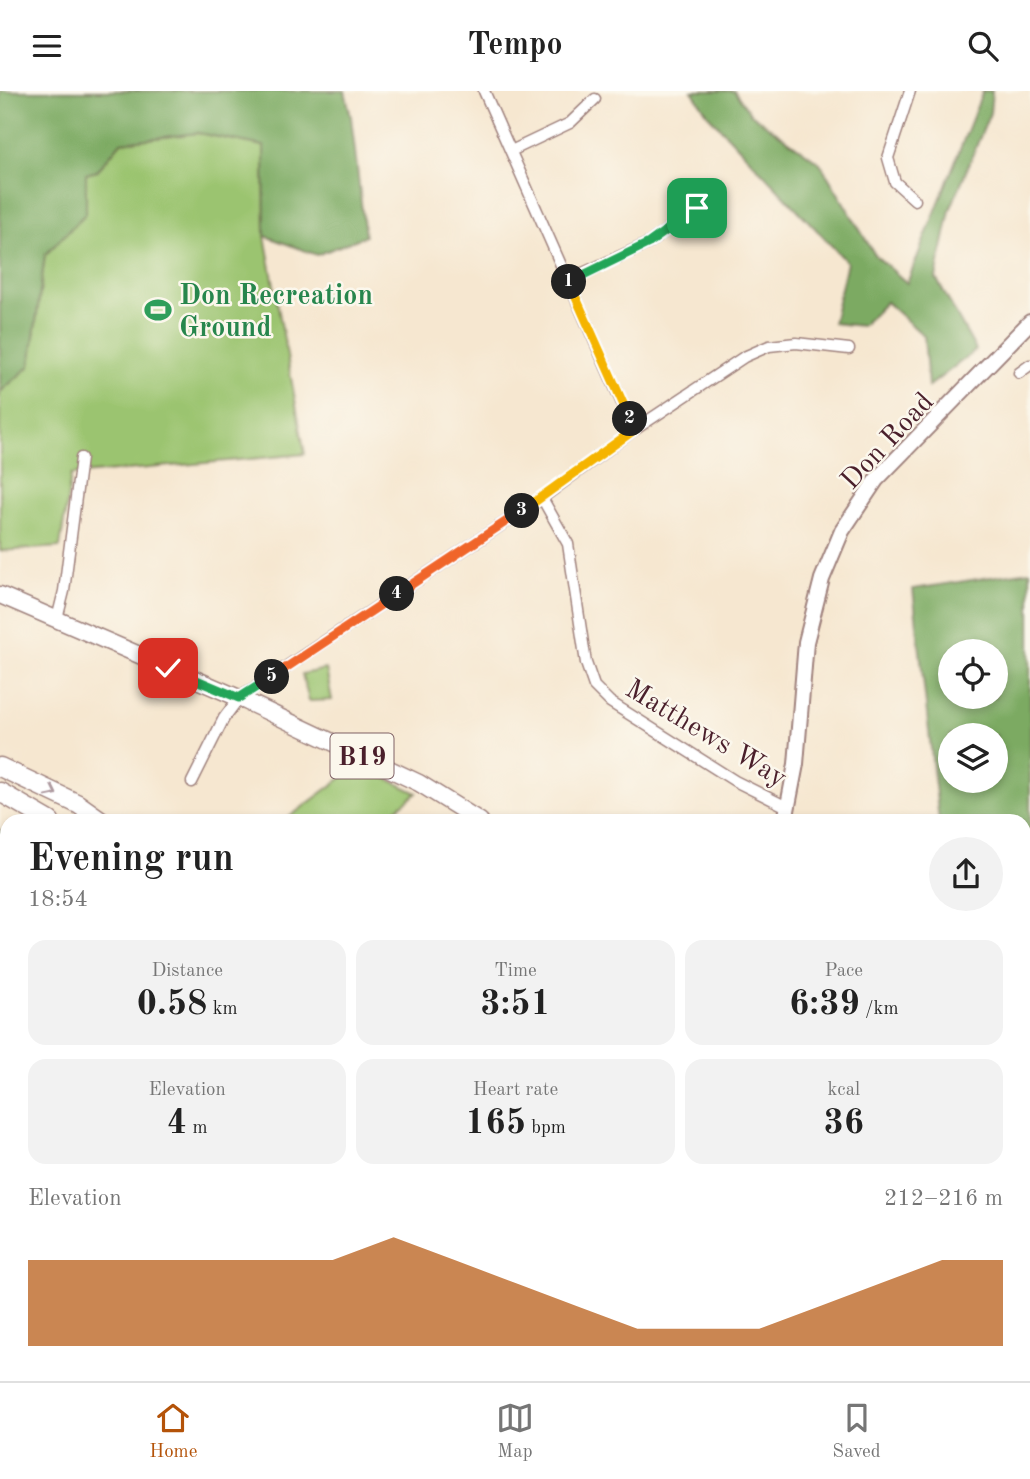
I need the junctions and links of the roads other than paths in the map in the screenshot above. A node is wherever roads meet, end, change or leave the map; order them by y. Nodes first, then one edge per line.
1 (484, 91) edge
2 (911, 91) edge
3 (595, 99) dead end
4 (511, 151) junction
5 (915, 200) dead end
6 (697, 208) dead end
7 (568, 280) junction
8 (1030, 322) edge
9 (849, 349) dead end
10 (1030, 365) edge
11 (1019, 373) dead end
12 (634, 430) junction
13 (81, 457) dead end
14 (542, 498) junction
15 (0, 595) edge
16 (57, 619) junction
17 (239, 698) junction
18 (0, 767) edge
19 (192, 782) dead end
20 (0, 792) edge
21 (37, 814) edge
22 (92, 814) edge
23 (469, 814) edge
24 (787, 814) edge

1 - 4 street
2 - 5 street
3 - 4 street
4 - 7 street
6 - 7 street
7 - 12 street
8 - 24 main road, Don Road
9 - 12 street
10 - 11 street
12 - 14 street
13 - 16 street
14 - 17 street
14 - 24 street, Matthews Way
15 - 16 main road, B19
16 - 17 main road, B19
17 - 19 street
17 - 23 main road, B19
18 -> 22 highway
20 - 21 highway

